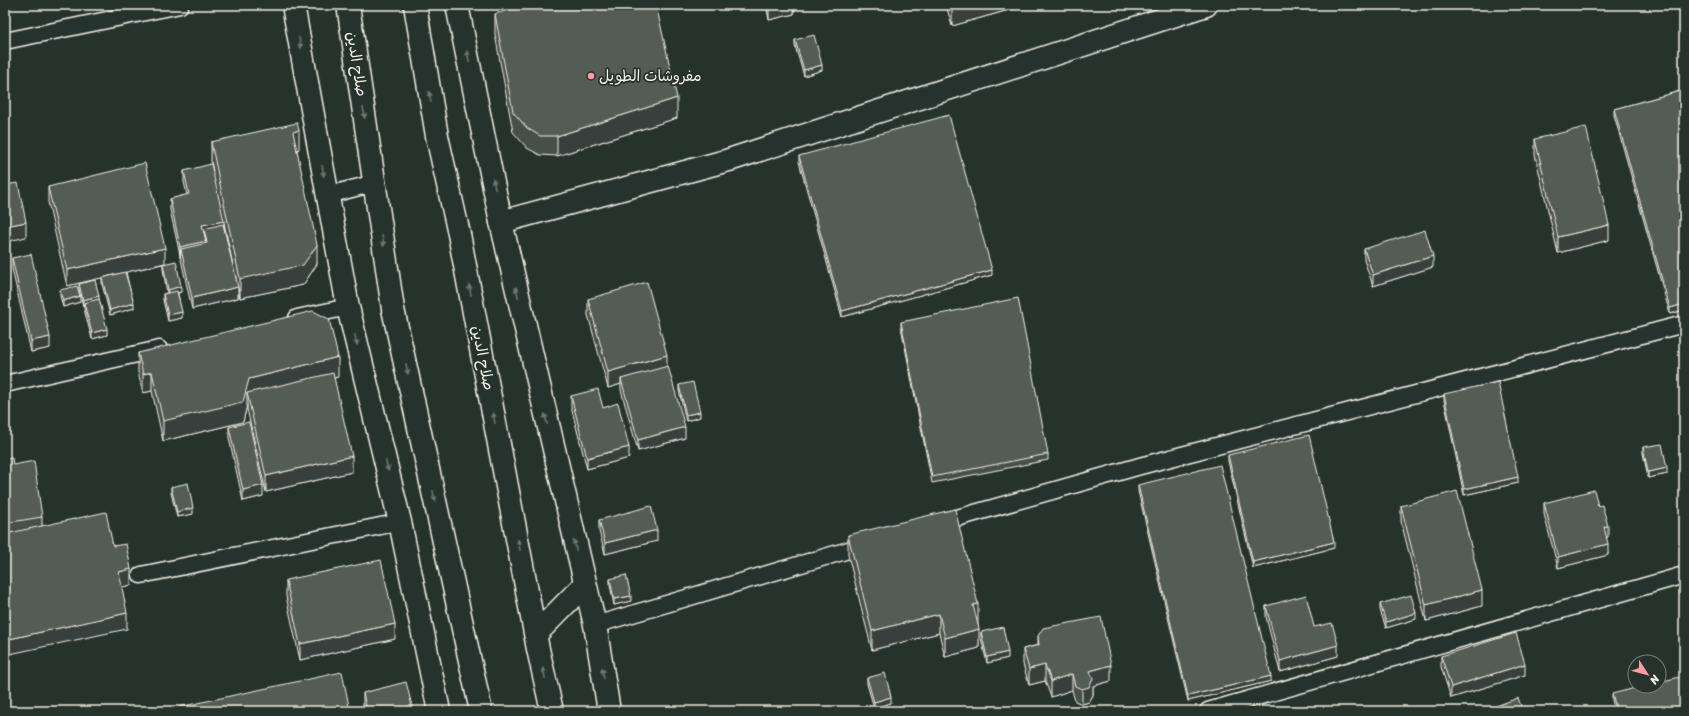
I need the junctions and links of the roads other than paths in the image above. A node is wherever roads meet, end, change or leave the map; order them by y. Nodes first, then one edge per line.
1 (180, 5) edge
2 (293, 5) edge
3 (348, 5) edge
4 (415, 5) edge
5 (457, 5) edge
6 (1206, 5) edge
7 (5, 41) edge
8 (374, 182) junction
9 (328, 195) junction
10 (502, 222) junction
11 (348, 307) junction
12 (286, 321) edge
13 (1684, 324) edge
14 (176, 345) edge
15 (5, 384) edge
16 (400, 522) junction
17 (922, 528) edge
18 (884, 540) edge
19 (141, 575) dead end
20 (1684, 575) edge
21 (584, 585) junction
22 (595, 625) junction
23 (536, 634) junction
24 (439, 711) edge
25 (481, 711) edge
26 (552, 711) edge
27 (609, 711) edge
28 (1208, 711) edge

1 - 7 lane
2 -> 9 main road
3 -> 8 main road, صلاح الدين
23 -> 4 main road, صلاح الدين
10 -> 5 main road
6 - 10 main road
8 - 9 lane
8 -> 25 main road, صلاح الدين
9 - 11 main road
21 -> 10 main road
11 - 12 lane
11 -> 16 main road
13 - 17 lane
14 - 15 lane
16 - 19 lane
16 - 24 main road
18 - 22 lane
20 - 28 lane
21 - 22 main road
21 - 23 main road
27 -> 22 main road
26 -> 23 main road, صلاح الدين

